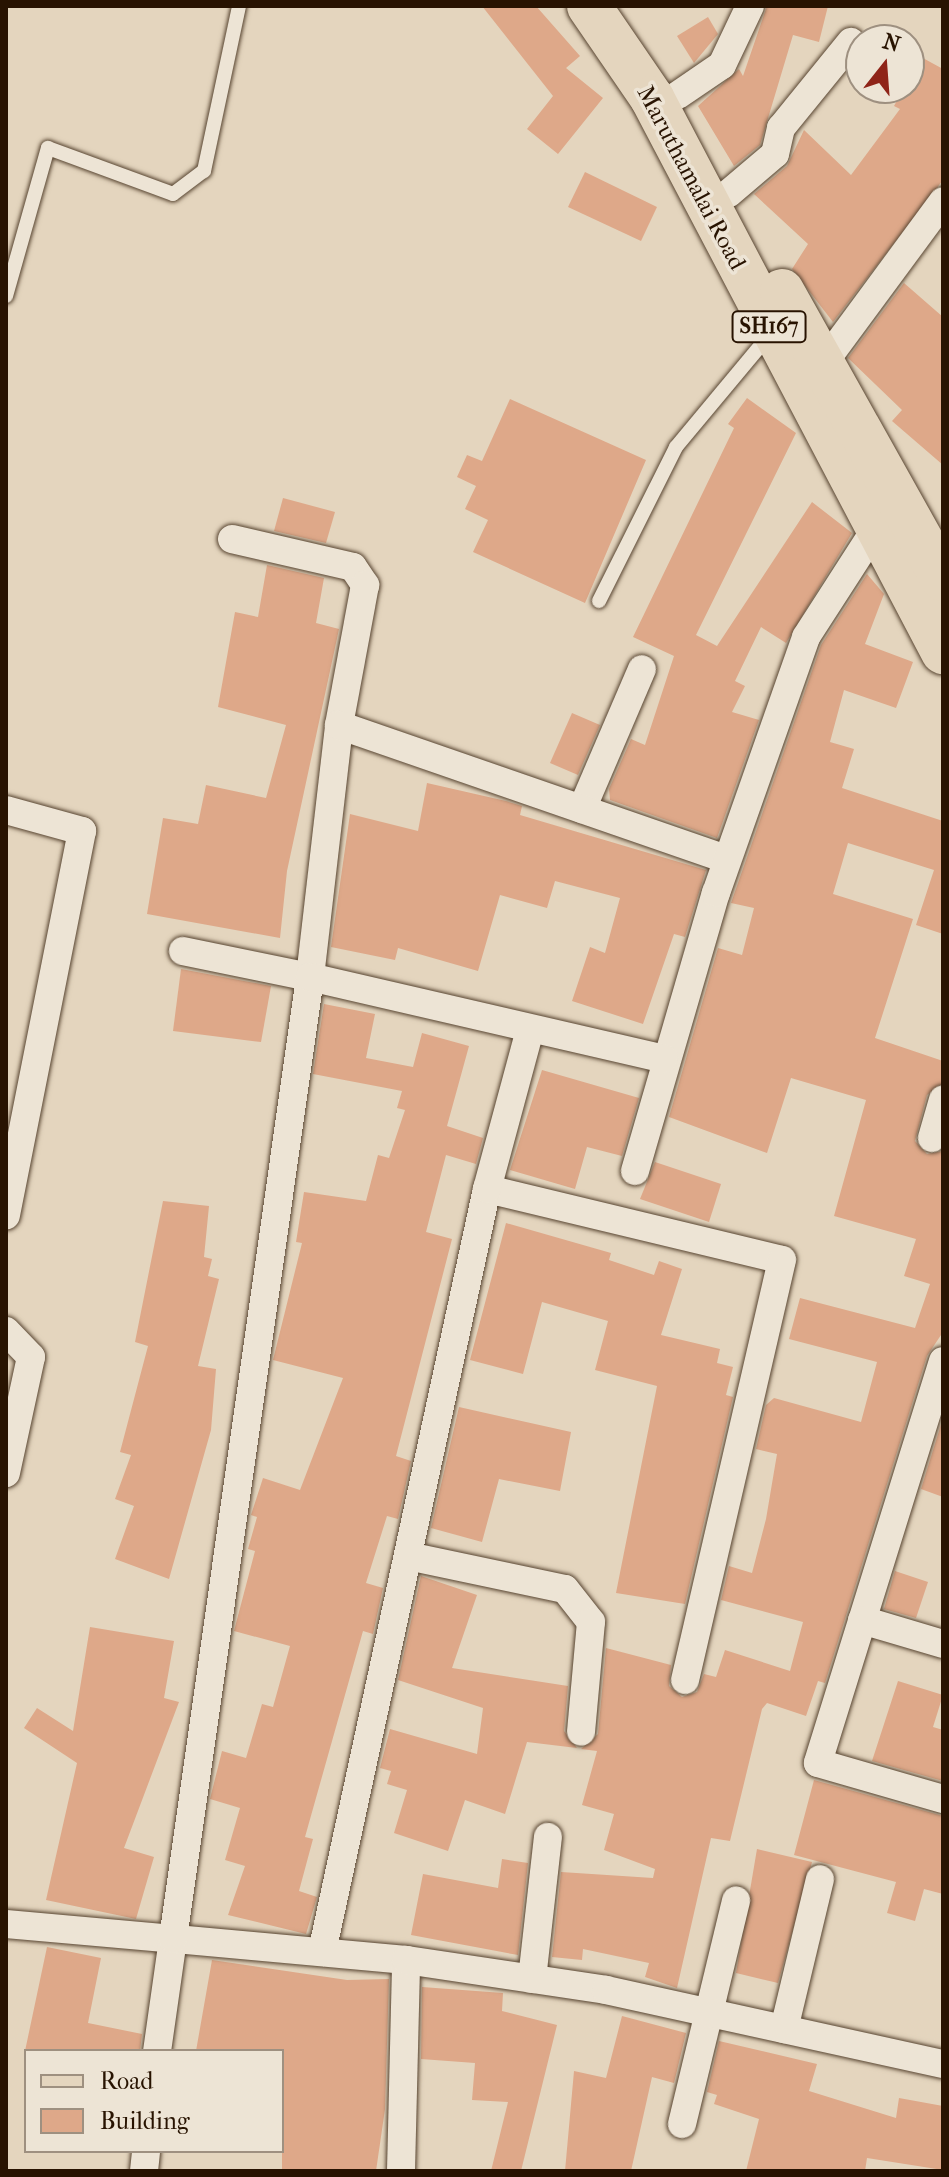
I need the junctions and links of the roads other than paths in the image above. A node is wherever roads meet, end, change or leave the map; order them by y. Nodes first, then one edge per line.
1 (239, 6) edge
2 (589, 6) edge
3 (624, 6) edge
4 (750, 6) edge
5 (845, 49) edge
6 (678, 95) junction
7 (729, 193) junction
8 (943, 201) edge
9 (6, 296) edge
10 (771, 333) junction
11 (823, 364) junction
12 (887, 514) junction
13 (232, 539) dead end
14 (942, 573) edge
15 (599, 601) dead end
16 (943, 652) edge
17 (642, 669) dead end
18 (339, 725) junction
19 (582, 809) junction
20 (6, 810) edge
21 (727, 859) junction
22 (183, 951) dead end
23 (310, 977) junction
24 (529, 1033) junction
25 (664, 1059) junction
26 (943, 1100) edge
27 (932, 1138) dead end
28 (635, 1171) dead end
29 (487, 1189) junction
30 (6, 1216) edge
31 (6, 1331) edge
32 (943, 1361) edge
33 (6, 1473) edge
34 (408, 1556) junction
35 (862, 1620) junction
36 (943, 1644) edge
37 (685, 1680) dead end
38 (581, 1732) dead end
39 (943, 1799) edge
40 (548, 1837) dead end
41 (820, 1879) dead end
42 (736, 1900) dead end
43 (6, 1924) edge
44 (173, 1939) junction
45 (322, 1952) junction
46 (406, 1960) junction
47 (532, 1979) junction
48 (709, 2013) junction
49 (784, 2029) junction
50 (157, 2049) edge
51 (943, 2064) edge
52 (682, 2124) dead end
53 (401, 2171) edge

1 - 9 lane
2 - 10 main road, Maruthamalai Road / SH167
3 - 6 main road, Maruthamalai Road / SH167
4 - 6 street
5 - 7 street
6 - 7 main road, Maruthamalai Road / SH167
7 - 11 main road, Maruthamalai Road / SH167
8 - 11 street
10 - 12 main road, Maruthamalai Road / SH167
10 - 15 lane
11 - 12 main road, Maruthamalai Road / SH167
12 - 14 main road, Maruthamalai Road / SH167
12 - 16 main road, Maruthamalai Road / SH167
12 - 21 street
13 - 18 street
17 - 19 street
18 - 19 street
18 - 23 street
19 - 21 street
20 - 30 street
21 - 25 street
22 - 23 street
23 - 24 street
23 - 44 street
24 - 25 street
24 - 29 street
25 - 28 street
26 - 27 street
29 - 34 street
29 - 37 street
31 - 33 street
32 - 35 street
34 - 38 street
34 - 45 street
35 - 36 street
35 - 39 street
40 - 47 street
41 - 49 street
42 - 48 street
43 - 44 street
44 - 45 street
44 - 50 street
45 - 46 street
46 - 47 street
46 - 53 street
47 - 48 street
48 - 49 street
48 - 52 street
49 - 51 street

